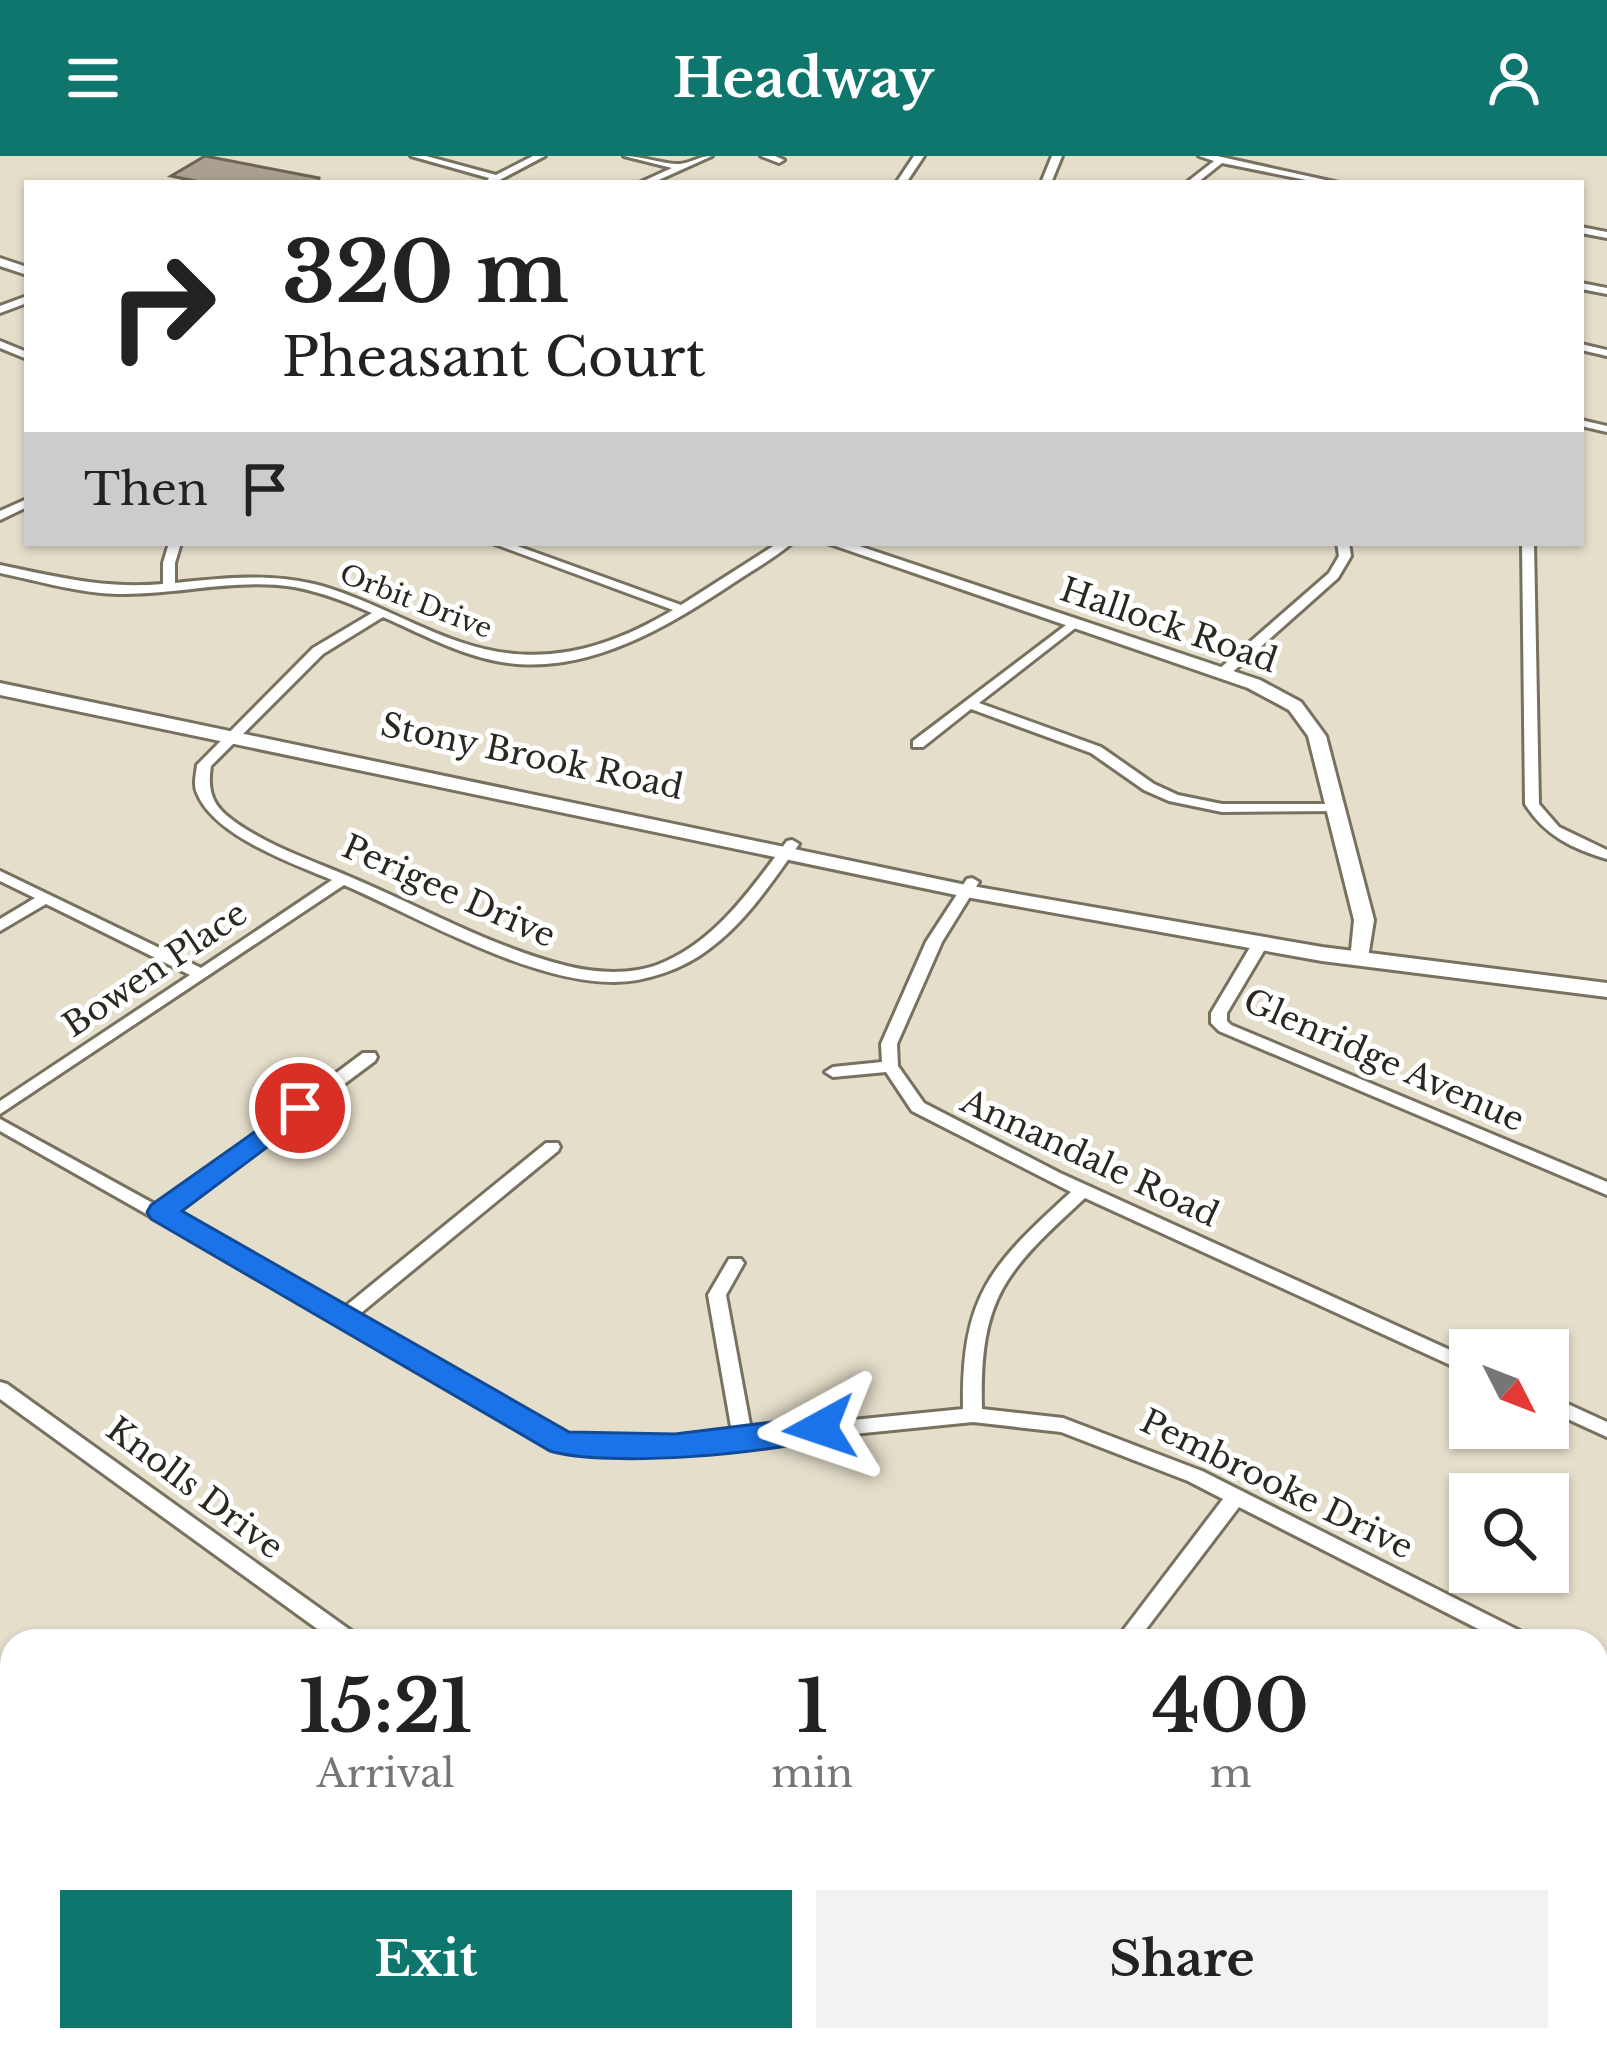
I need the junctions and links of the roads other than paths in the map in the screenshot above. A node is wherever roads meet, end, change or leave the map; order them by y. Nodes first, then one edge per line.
1 (416, 156) edge
2 (540, 156) edge
3 (629, 156) edge
4 (707, 156) edge
5 (766, 156) edge
6 (1204, 156) edge
7 (779, 160) dead end
8 (1220, 160) junction
9 (682, 167) junction
10 (493, 180) edge
11 (651, 180) edge
12 (1195, 180) edge
13 (1319, 180) edge
14 (174, 546) edge
15 (506, 546) edge
16 (781, 546) edge
17 (844, 546) edge
18 (1343, 546) edge
19 (1528, 546) edge
20 (0, 569) edge
21 (169, 586) junction
22 (683, 610) junction
23 (378, 615) junction
24 (1074, 623) junction
25 (1223, 674) junction
26 (4, 685) edge
27 (970, 704) junction
28 (234, 733) junction
29 (918, 744) dead end
30 (1335, 808) junction
31 (789, 849) junction
32 (1607, 855) edge
33 (0, 875) edge
34 (344, 879) junction
35 (969, 886) junction
36 (45, 898) junction
37 (0, 926) edge
38 (1260, 944) junction
39 (1360, 960) junction
40 (201, 974) junction
41 (1607, 990) edge
42 (369, 1057) dead end
43 (890, 1066) junction
44 (833, 1072) dead end
45 (0, 1109) edge
46 (0, 1124) edge
47 (552, 1147) dead end
48 (1085, 1189) junction
49 (1607, 1189) edge
50 (161, 1212) junction
51 (735, 1263) dead end
52 (343, 1318) junction
53 (1449, 1356) edge
54 (0, 1389) edge
55 (1569, 1412) edge
56 (973, 1415) junction
57 (1607, 1430) edge
58 (742, 1436) junction
59 (1235, 1498) junction
60 (333, 1629) edge
61 (1134, 1629) edge
62 (1491, 1629) edge

1 - 10 street
2 - 10 street
3 - 9 street
4 - 9 street
5 - 7 street
6 - 8 street
8 - 12 street
8 - 13 street
9 - 11 street
14 - 21 street
15 - 22 street
16 - 22 street, Orbit Drive
17 - 24 street, Hallock Road
18 - 25 street
19 - 32 street
20 - 21 street, Orbit Drive
21 - 23 street, Orbit Drive
22 - 23 street, Orbit Drive
23 - 28 street
24 - 25 street, Hallock Road
24 - 27 street
25 - 30 street, Hallock Road
26 - 28 main road, Stony Brook Road
27 - 29 street
27 - 30 street
28 - 31 main road, Stony Brook Road
28 - 34 street, Perigee Drive
30 - 39 street, Hallock Road
31 - 34 street, Perigee Drive
31 - 35 main road, Stony Brook Road
33 - 36 street
34 - 40 street, Bowen Place
35 - 38 main road, Stony Brook Road
35 - 43 street
36 - 37 street
36 - 40 street
38 - 39 main road, Stony Brook Road
38 - 49 street, Glenridge Avenue
39 - 41 main road, Stony Brook Road
40 - 45 street, Bowen Place
42 - 50 street
43 - 44 street
43 - 48 street, Annandale Road
46 - 50 street, Pembrooke Drive
47 - 52 street
48 - 53 street, Annandale Road
48 - 56 street
50 - 52 street, Pembrooke Drive
51 - 58 street
52 - 58 street, Pembrooke Drive
54 - 60 street, Knolls Drive
55 - 57 street
56 - 58 street, Pembrooke Drive
56 - 59 street, Pembrooke Drive
59 - 61 street
59 - 62 street, Pembrooke Drive

